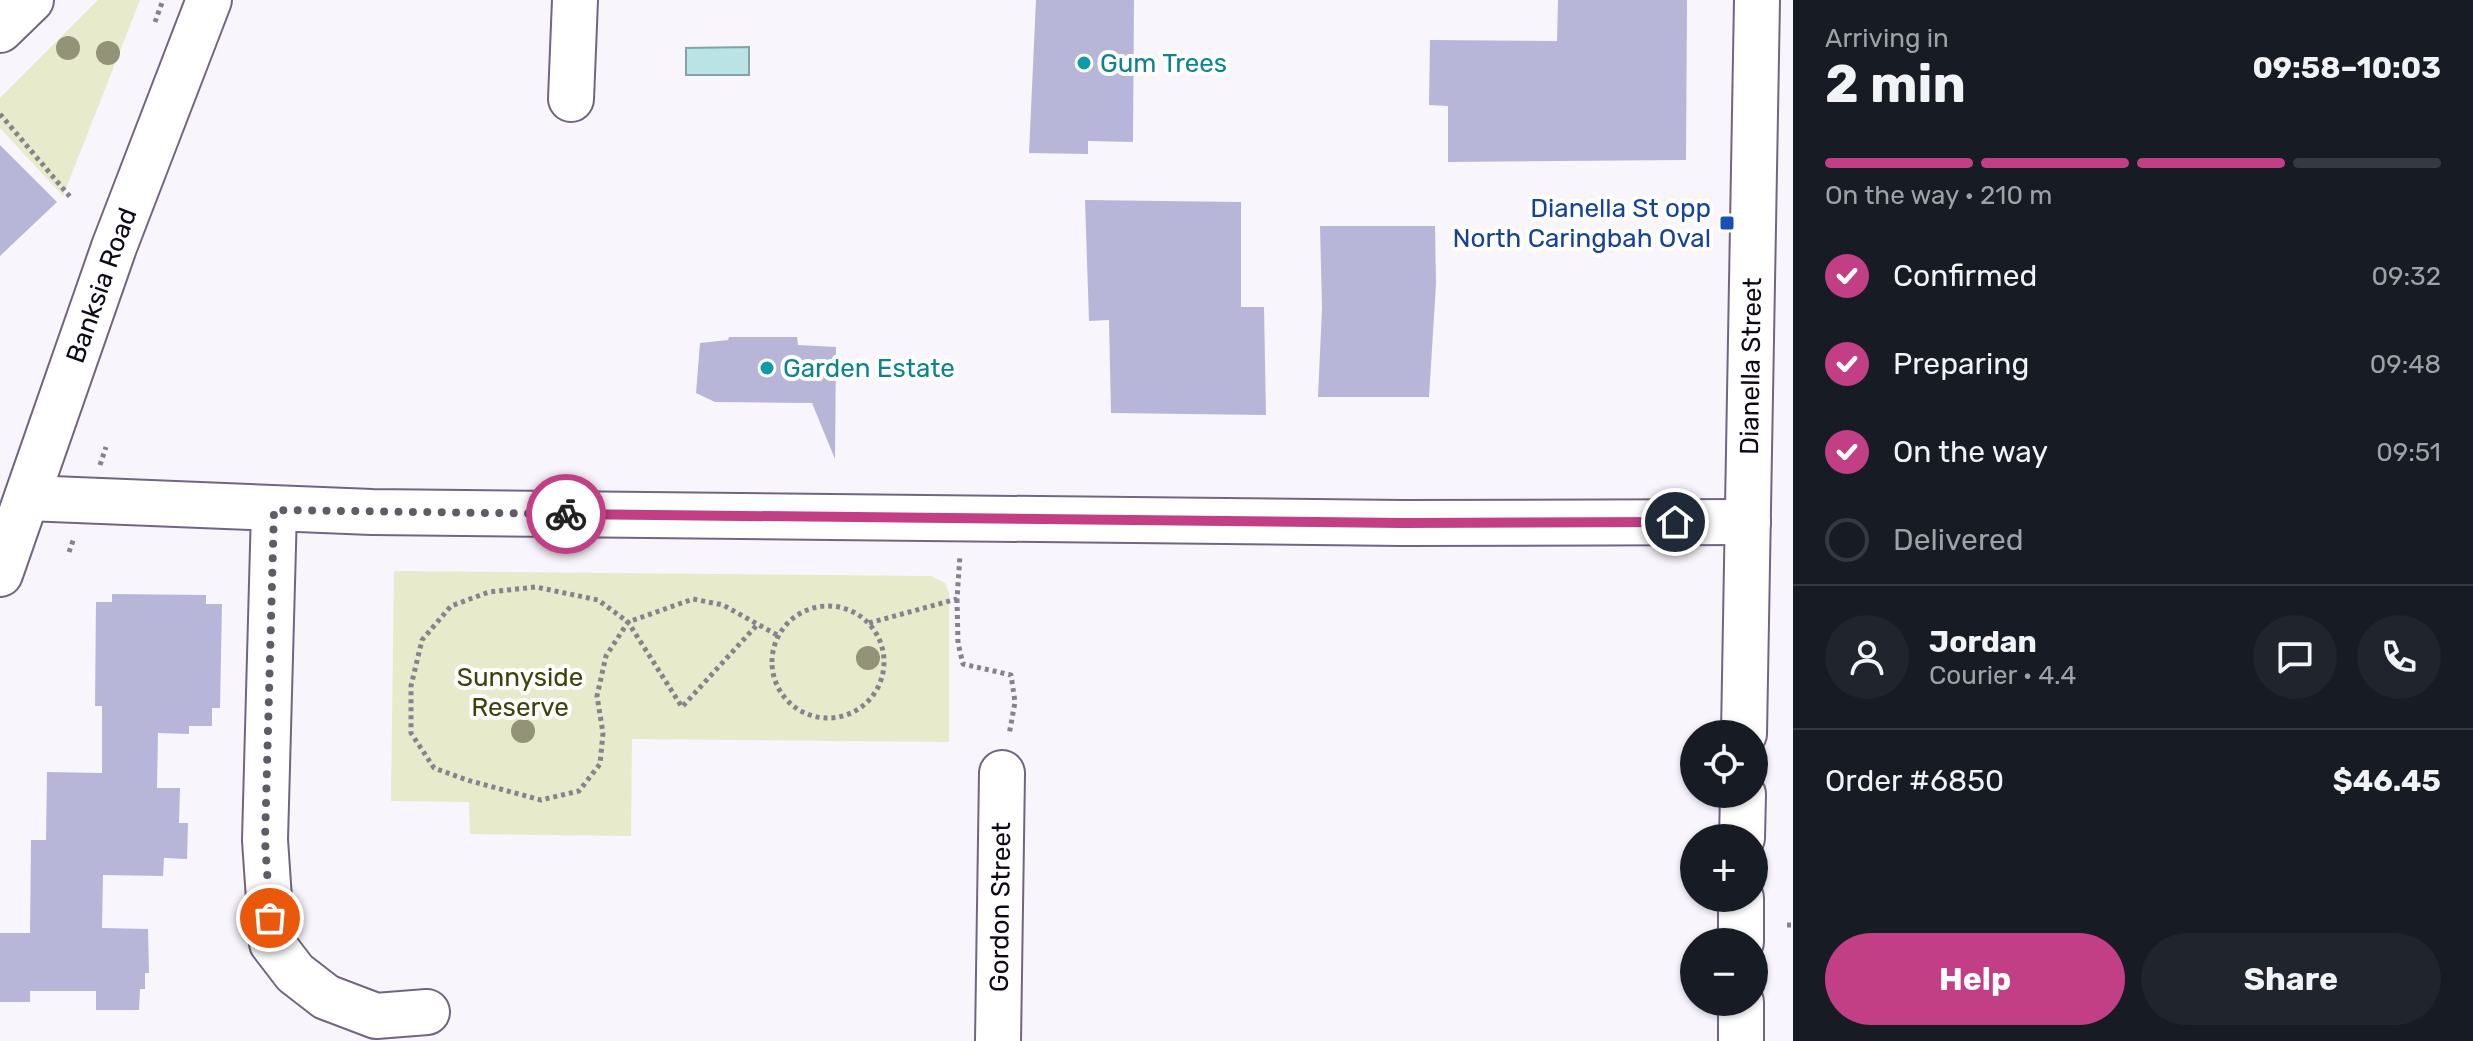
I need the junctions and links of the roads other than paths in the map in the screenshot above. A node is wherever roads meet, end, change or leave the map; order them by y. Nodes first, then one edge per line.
1 (31, 0) edge
2 (209, 0) edge
3 (575, 0) edge
4 (1757, 0) edge
5 (0, 30) edge
6 (571, 99) dead end
7 (27, 498) junction
8 (274, 510) junction
9 (1748, 522) junction
10 (0, 574) edge
11 (1744, 720) edge
12 (1002, 773) road end
13 (427, 1012) dead end
14 (1741, 1016) edge
15 (998, 1041) edge
16 (1741, 1041) edge

1 - 5 street
2 - 7 street, Banksia Road
3 - 6 street
4 - 9 street, Dianella Street
7 - 8 street
7 - 10 street, Banksia Road
8 - 9 street
8 - 13 street
9 - 11 street, Dianella Street
12 - 15 street, Gordon Street
14 - 16 street

